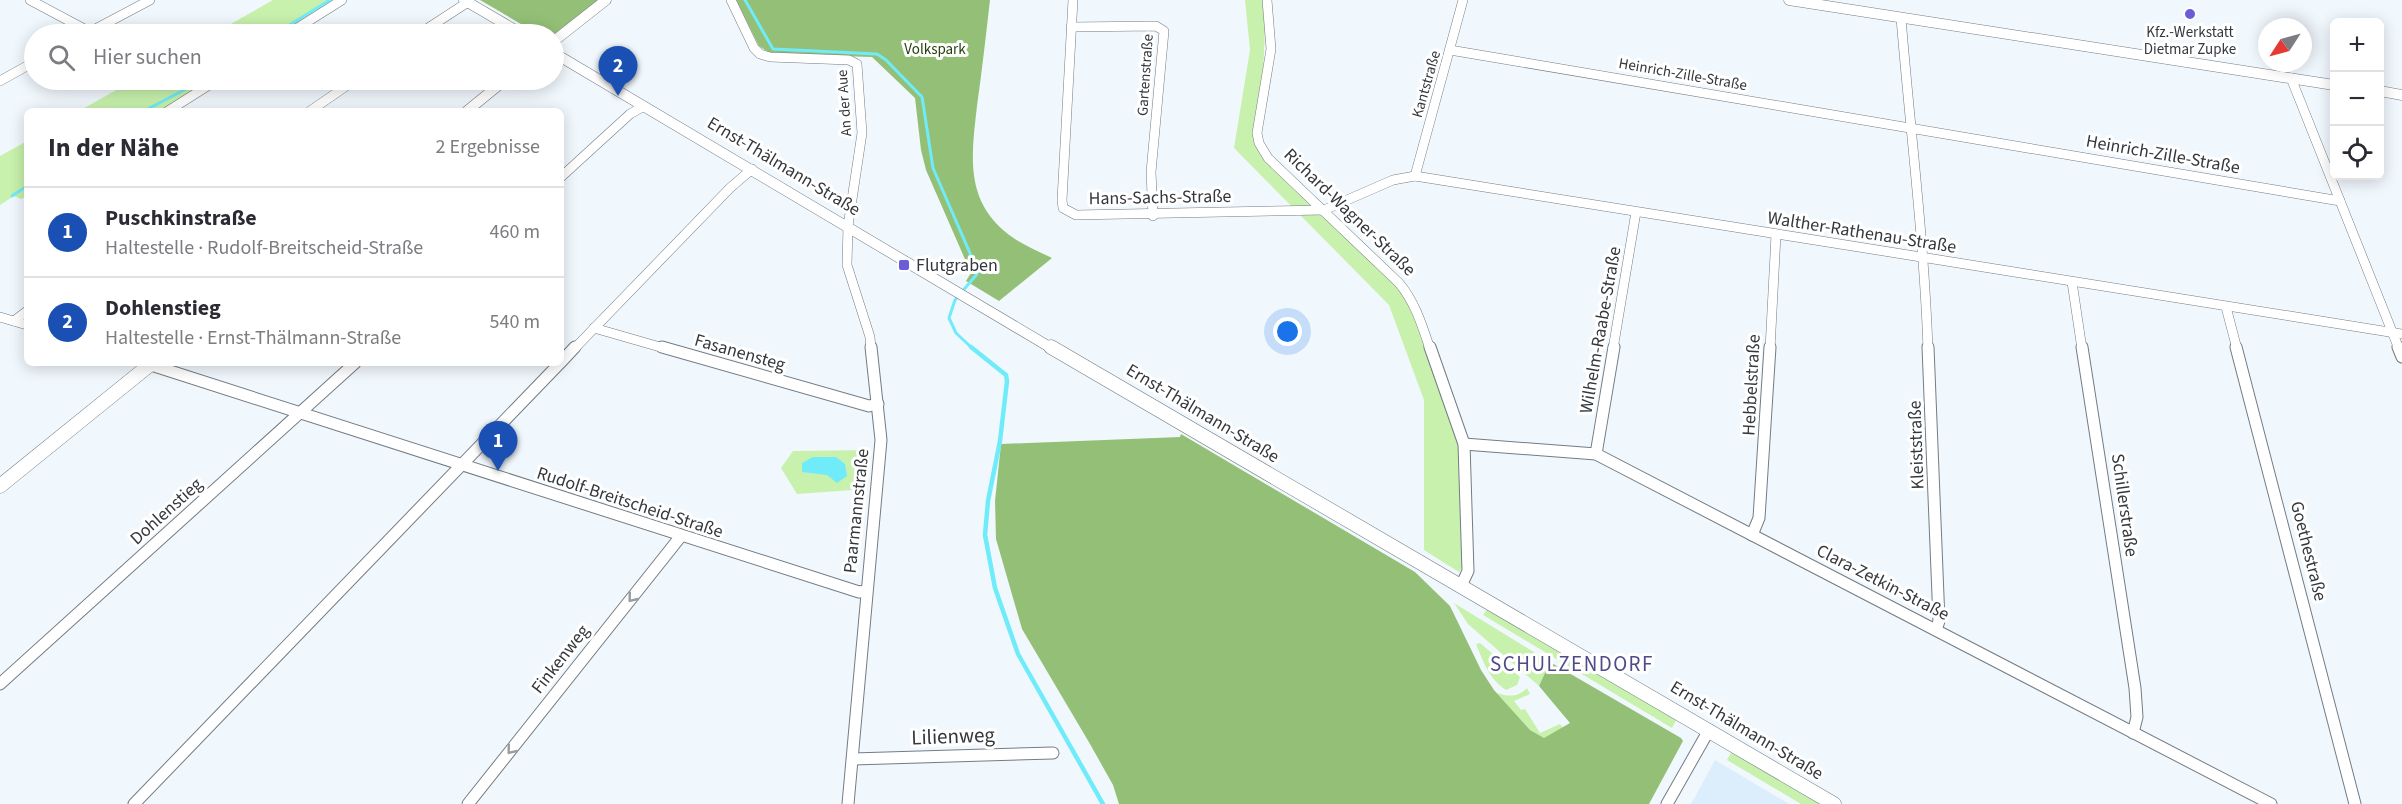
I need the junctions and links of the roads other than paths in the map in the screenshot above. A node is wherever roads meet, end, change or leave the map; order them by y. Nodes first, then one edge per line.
1 (30, 0) edge
2 (150, 0) edge
3 (342, 0) edge
4 (606, 0) edge
5 (731, 0) edge
6 (1073, 0) edge
7 (1267, 0) edge
8 (1463, 0) edge
9 (1789, 0) edge
10 (466, 1) edge
11 (1901, 18) junction
12 (72, 24) edge
13 (105, 24) edge
14 (304, 24) edge
15 (433, 24) edge
16 (505, 24) edge
17 (1071, 27) junction
18 (564, 33) edge
19 (1450, 50) junction
20 (564, 59) edge
21 (24, 68) edge
22 (2291, 78) junction
23 (0, 81) edge
24 (2330, 84) edge
25 (201, 90) edge
26 (340, 90) edge
27 (493, 90) edge
28 (2384, 93) edge
29 (2402, 95) edge
30 (644, 106) junction
31 (173, 108) edge
32 (314, 108) edge
33 (471, 108) edge
34 (1910, 128) junction
35 (752, 169) junction
36 (564, 174) edge
37 (1415, 176) junction
38 (2340, 201) junction
39 (1324, 210) junction
40 (1636, 212) junction
41 (1152, 216) junction
42 (848, 226) junction
43 (1776, 235) junction
44 (1925, 259) junction
45 (2072, 282) junction
46 (2226, 307) junction
47 (24, 313) edge
48 (0, 317) edge
49 (14, 321) junction
50 (24, 324) edge
51 (594, 328) junction
52 (2398, 334) edge
53 (2402, 357) edge
54 (564, 360) edge
55 (147, 366) edge
56 (155, 366) edge
57 (352, 366) edge
58 (558, 366) edge
59 (878, 404) junction
60 (300, 412) junction
61 (1464, 444) junction
62 (1596, 454) junction
63 (462, 466) junction
64 (0, 486) edge
65 (1752, 535) junction
66 (681, 536) junction
67 (1461, 586) junction
68 (866, 591) junction
69 (1936, 630) junction
70 (0, 684) edge
71 (1709, 730) junction
72 (2133, 733) junction
73 (1053, 753) dead end
74 (853, 759) junction
75 (134, 804) edge
76 (468, 804) edge
77 (848, 804) edge
78 (1667, 804) edge
79 (1834, 804) edge
80 (2271, 804) edge
81 (2355, 804) edge

1 - 12 street
2 - 13 street
3 - 14 street
4 - 18 street
5 - 42 street, An der Aue
6 - 17 street, Hans-Sachs-Straße
7 - 39 street, Richard-Wagner-Straße
8 - 19 street, Kantstraße
9 - 11 street
10 - 15 street
10 - 16 street
11 - 22 street
11 - 34 street
17 - 41 street, Hans-Sachs-Straße
17 - 41 street, Gartenstraße
19 - 34 street, Heinrich-Zille-Straße
19 - 37 street, Kantstraße
20 - 30 street, Ernst-Thälmann-Straße
21 - 23 street
22 - 24 street
22 - 38 street
25 - 31 street
26 - 32 street
27 - 33 street
28 - 29 street
30 - 35 street, Ernst-Thälmann-Straße
30 - 36 street
34 - 38 street, Heinrich-Zille-Straße
34 - 44 street
35 - 42 street, Ernst-Thälmann-Straße
35 - 51 street
37 - 39 street, Walther-Rathenau-Straße
37 - 40 street, Walther-Rathenau-Straße
38 - 52 street
39 - 41 street, Hans-Sachs-Straße
39 - 61 street, Richard-Wagner-Straße
40 - 43 street, Walther-Rathenau-Straße
40 - 62 street, Wilhelm-Raabe-Straße
42 - 59 street, Paarmannstraße
42 - 67 street, Ernst-Thälmann-Straße
43 - 44 street, Walther-Rathenau-Straße
43 - 65 street, Hebbelstraße
44 - 45 street, Walther-Rathenau-Straße
44 - 69 street, Kleiststraße
45 - 46 street, Walther-Rathenau-Straße
45 - 72 street, Schillerstraße
46 - 52 street, Walther-Rathenau-Straße
46 - 81 street, Goethestraße
47 - 49 street
48 - 49 street
49 - 50 street
51 - 54 street
51 - 59 street, Fasanensteg
52 - 53 street
55 - 64 street
56 - 60 street, Rudolf-Breitscheid-Straße
57 - 60 street, Dohlenstieg
58 - 63 street
59 - 68 street, Paarmannstraße
60 - 63 street, Rudolf-Breitscheid-Straße
60 - 70 street, Dohlenstieg
61 - 62 street, Clara-Zetkin-Straße
61 - 67 street, Richard-Wagner-Straße
62 - 65 street, Clara-Zetkin-Straße
63 - 66 street, Rudolf-Breitscheid-Straße
63 - 75 street
65 - 69 street, Clara-Zetkin-Straße
66 - 68 street, Rudolf-Breitscheid-Straße
66 -> 76 street, Finkenweg
67 - 71 street, Ernst-Thälmann-Straße
68 - 74 street, Paarmannstraße
69 - 72 street, Clara-Zetkin-Straße
71 - 78 street
71 - 79 street, Ernst-Thälmann-Straße
72 - 80 street, Clara-Zetkin-Straße
73 - 74 street, Lilienweg
74 - 77 street, Paarmannstraße

